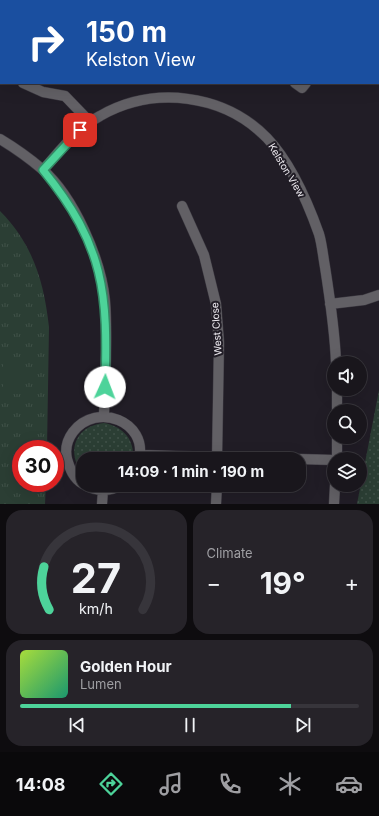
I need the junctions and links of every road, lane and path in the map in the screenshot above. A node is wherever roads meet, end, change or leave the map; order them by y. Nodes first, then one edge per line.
1 (25, 84) edge
2 (296, 84) edge
3 (305, 84) edge
4 (90, 122) junction
5 (0, 139) edge
6 (43, 170) junction
7 (183, 206) dead end
8 (379, 295) edge
9 (330, 304) junction
10 (335, 356) edge
11 (104, 416) junction
12 (139, 452) edge
13 (217, 452) edge
14 (306, 459) edge
15 (327, 460) edge
16 (76, 476) edge
17 (103, 492) edge
18 (216, 492) edge
19 (335, 492) edge
20 (102, 504) edge
21 (216, 504) edge
22 (334, 504) edge

1 - 4 street
2 - 3 street
4 - 6 street, Kelston View
4 - 9 street, Kelston View
5 - 6 street
6 - 11 street
7 - 13 street, West Close
8 - 9 street
9 - 10 street, Kelston View
11 - 12 street
11 - 16 street
14 - 15 street
17 - 20 street
18 - 21 street
19 - 22 street

